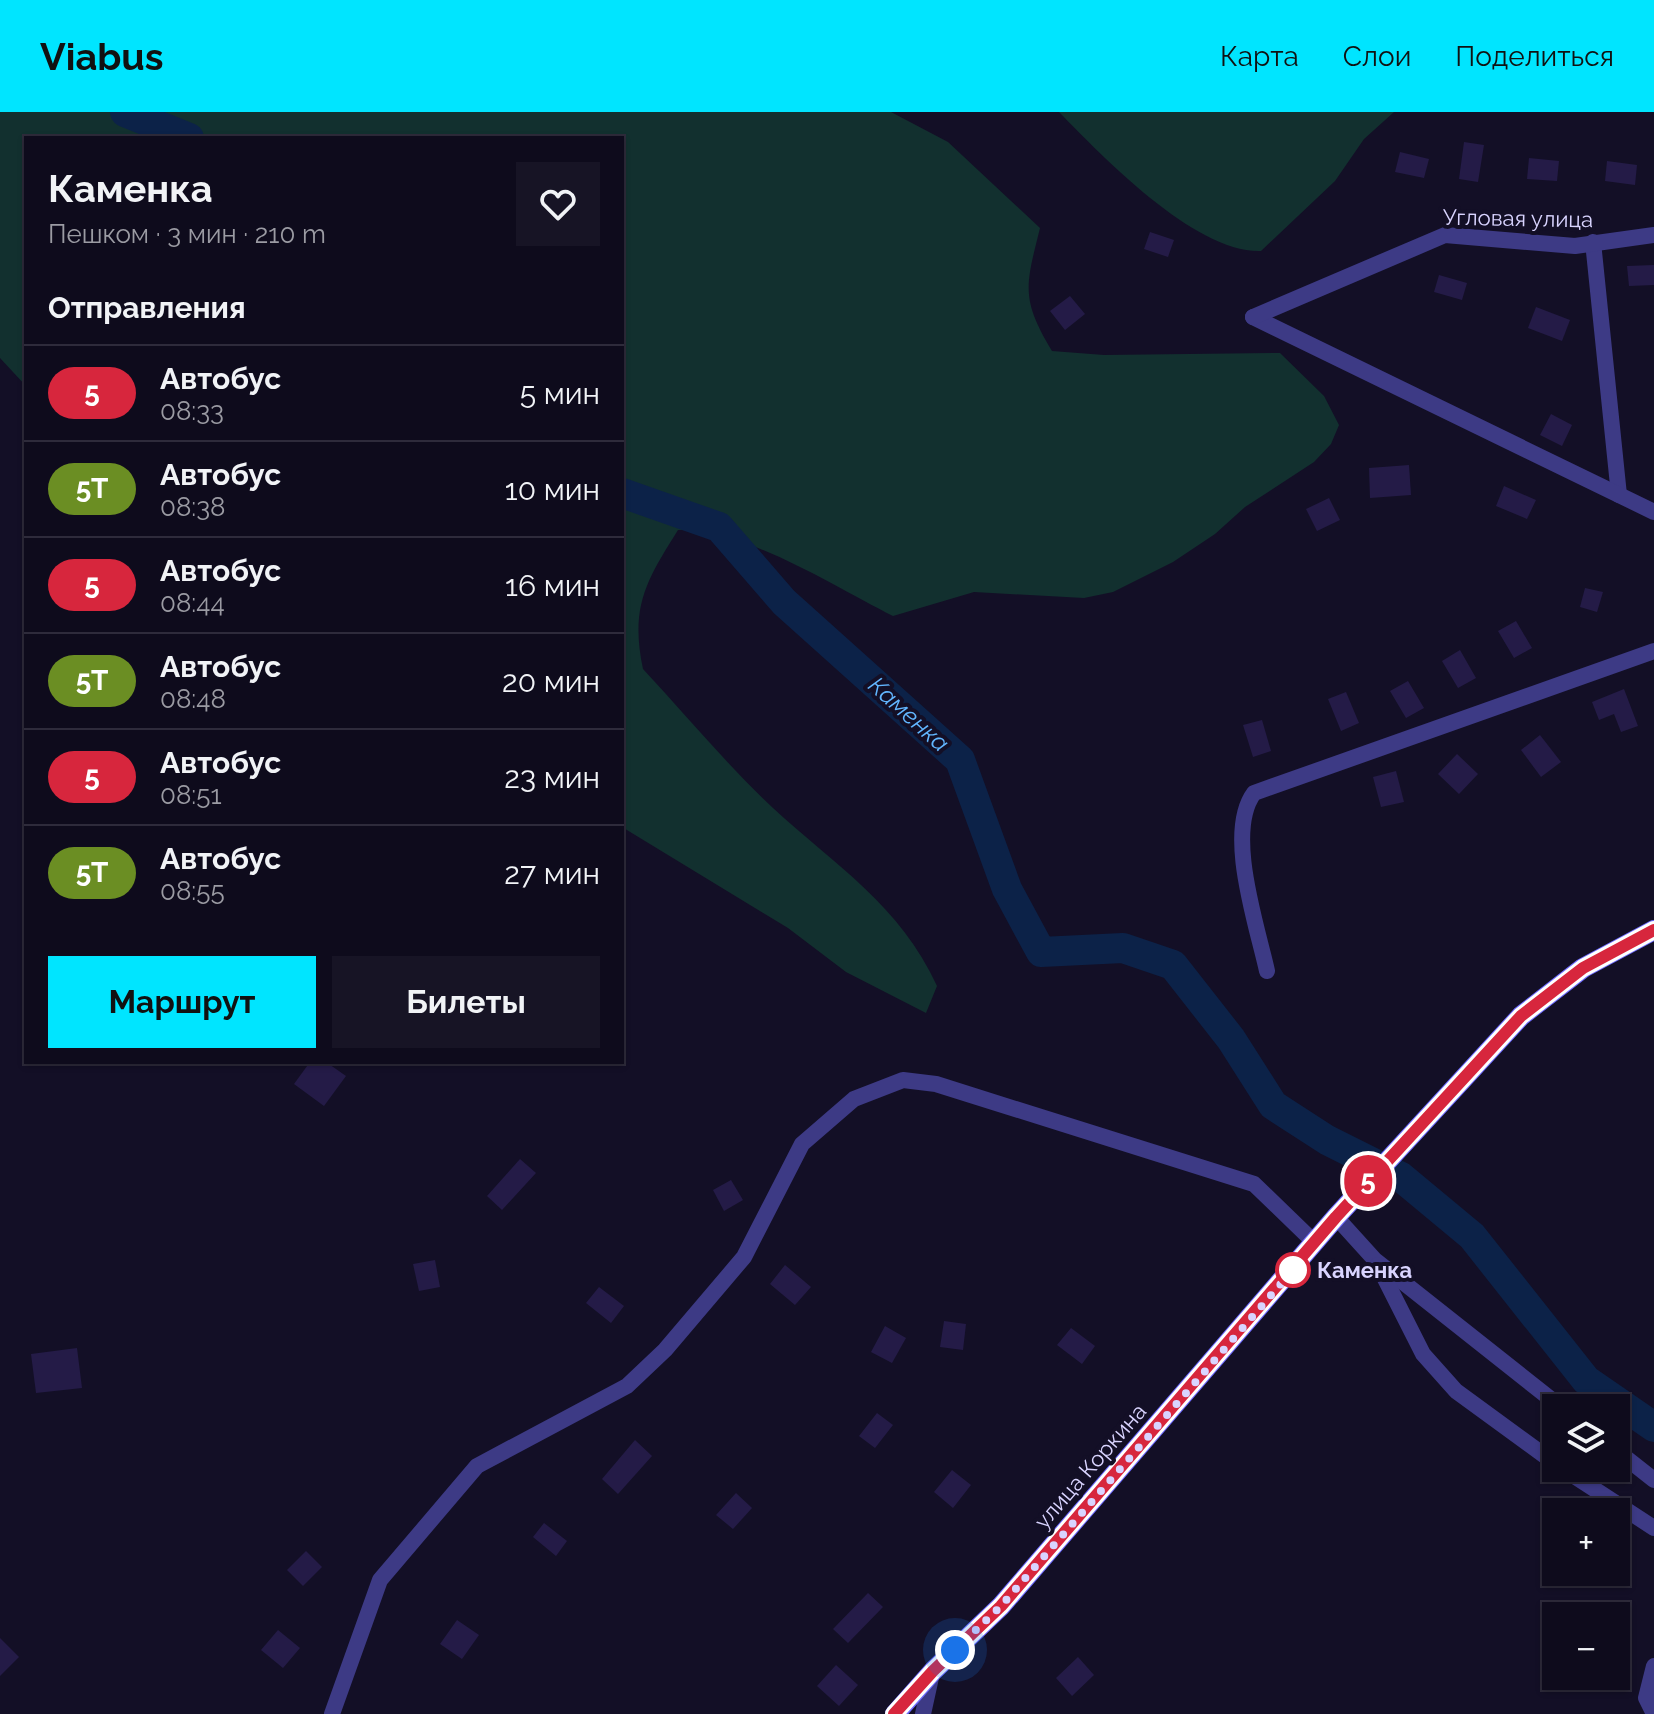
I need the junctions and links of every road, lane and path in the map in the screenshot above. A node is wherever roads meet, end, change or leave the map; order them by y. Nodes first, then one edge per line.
1 (1654, 235) edge
2 (1593, 242) junction
3 (1619, 495) junction
4 (1654, 512) edge
5 (1654, 651) edge
6 (1654, 930) edge
7 (1267, 971) dead end
8 (1336, 1217) junction
9 (1315, 1243) junction
10 (1375, 1260) junction
11 (1544, 1394) edge
12 (1542, 1454) edge
13 (1630, 1461) edge
14 (1654, 1480) edge
15 (1583, 1482) edge
16 (1654, 1528) edge
17 (1654, 1666) edge
18 (933, 1671) junction
19 (332, 1714) edge
20 (895, 1714) edge
21 (923, 1714) edge
22 (1654, 1714) edge

1 - 2 street, Угловая улица
2 - 3 street
2 - 3 street, Угловая улица
3 - 4 street
5 - 7 street
6 - 8 main road, улица Коркина
8 - 9 main road, улица Коркина
8 - 10 street
9 - 18 main road, улица Коркина
9 - 19 street
10 - 11 street
10 - 12 street
13 - 14 street
15 - 16 street
17 - 22 street
18 - 20 main road, улица Коркина
18 - 21 street

